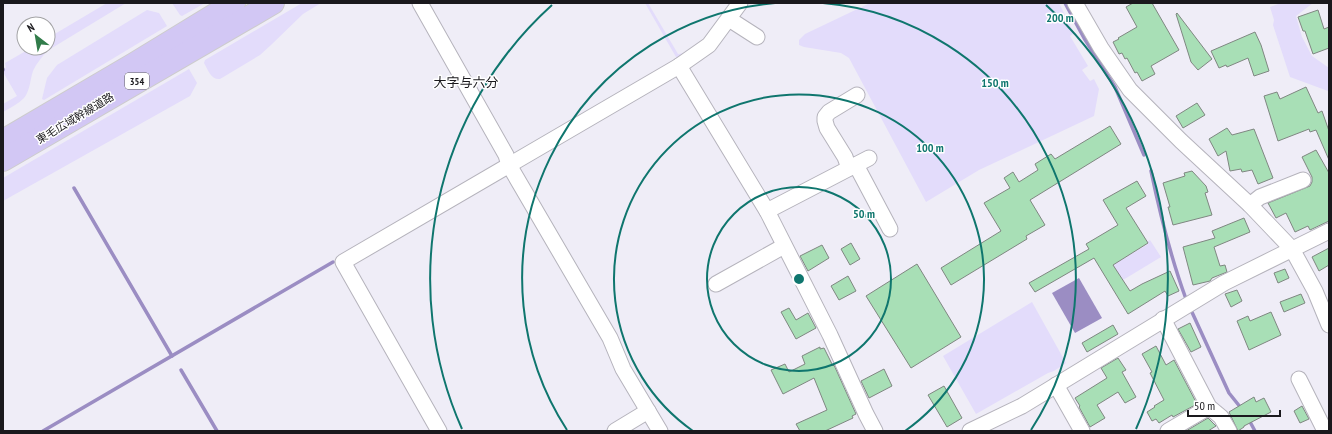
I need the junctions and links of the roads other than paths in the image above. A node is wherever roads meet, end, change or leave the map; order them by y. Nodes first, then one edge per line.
1 (234, 3) edge
2 (273, 3) edge
3 (420, 3) edge
4 (740, 3) edge
5 (1075, 3) edge
6 (729, 19) junction
7 (757, 37) dead end
8 (679, 66) junction
9 (857, 95) dead end
10 (3, 142) edge
11 (869, 158) dead end
12 (3, 160) edge
13 (509, 165) junction
14 (853, 166) junction
15 (1303, 180) dead end
16 (1250, 205) junction
17 (767, 211) junction
18 (890, 229) dead end
19 (1329, 231) edge
20 (784, 246) junction
21 (1292, 249) junction
22 (716, 284) dead end
23 (1163, 318) junction
24 (1329, 325) edge
25 (1299, 379) dead end
26 (1056, 385) junction
27 (1209, 408) junction
28 (648, 411) junction
29 (439, 431) edge
30 (615, 431) edge
31 (660, 431) edge
32 (875, 431) edge
33 (970, 431) edge
34 (1082, 431) edge
35 (1168, 431) edge
36 (1229, 431) edge
37 (1325, 431) edge

1 - 10 highway, 東毛広域幹線道路 / 354
2 - 12 highway, 東毛広域幹線道路 / 354
3 - 13 street
4 - 6 street
5 - 16 street
6 - 7 street
6 - 8 street
8 - 13 street
8 - 17 street
9 - 14 street
11 - 14 street
13 - 28 street
13 - 29 street
14 - 17 street
14 - 18 street
15 - 16 street
16 - 21 street
17 - 20 street
19 - 21 street
20 - 22 street
20 - 32 street
21 - 23 street
21 - 24 street
23 - 26 street
23 - 27 street
25 - 37 street
26 - 33 street
26 - 34 street
27 - 35 street
27 - 36 street
28 - 30 street
28 - 31 street

